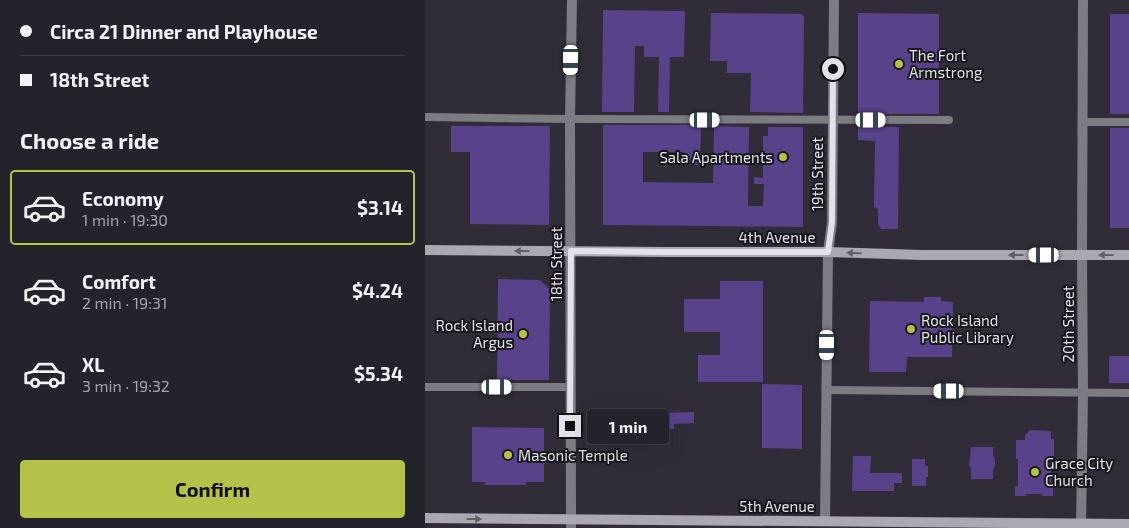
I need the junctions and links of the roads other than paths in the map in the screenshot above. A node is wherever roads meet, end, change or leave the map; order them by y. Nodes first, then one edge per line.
1 (572, 0) edge
2 (834, 0) edge
3 (1083, 0) edge
4 (425, 118) edge
5 (570, 120) junction
6 (833, 120) junction
7 (949, 120) dead end
8 (1083, 122) junction
9 (1129, 122) edge
10 (425, 250) edge
11 (571, 251) junction
12 (828, 252) junction
13 (1082, 255) junction
14 (1129, 255) edge
15 (425, 387) edge
16 (570, 387) junction
17 (827, 390) junction
18 (1083, 393) junction
19 (1129, 393) edge
20 (425, 518) edge
21 (571, 524) edge
22 (1129, 524) edge
23 (825, 525) edge
24 (1081, 526) edge

1 - 5 street, 18th Street
2 - 6 street, 19th Street
3 - 8 street, 20th Street
4 - 5 lane
5 - 6 lane
5 - 11 street, 18th Street
6 - 7 lane
6 - 12 street, 19th Street
8 - 9 lane
8 - 13 street, 20th Street
11 -> 10 main road, 4th Avenue
11 - 12 main road, 4th Avenue
11 - 16 street, 18th Street
13 -> 12 main road, 4th Avenue
12 - 17 street, 19th Street
14 -> 13 main road, 4th Avenue
13 - 18 street, 20th Street
15 - 16 lane
16 - 21 street, 18th Street
17 - 18 lane
17 - 23 street, 19th Street
18 - 19 lane
18 - 24 street, 20th Street
20 -> 21 main road, 5th Avenue
21 - 23 main road, 5th Avenue
22 - 24 main road, 5th Avenue
23 - 24 main road, 5th Avenue

